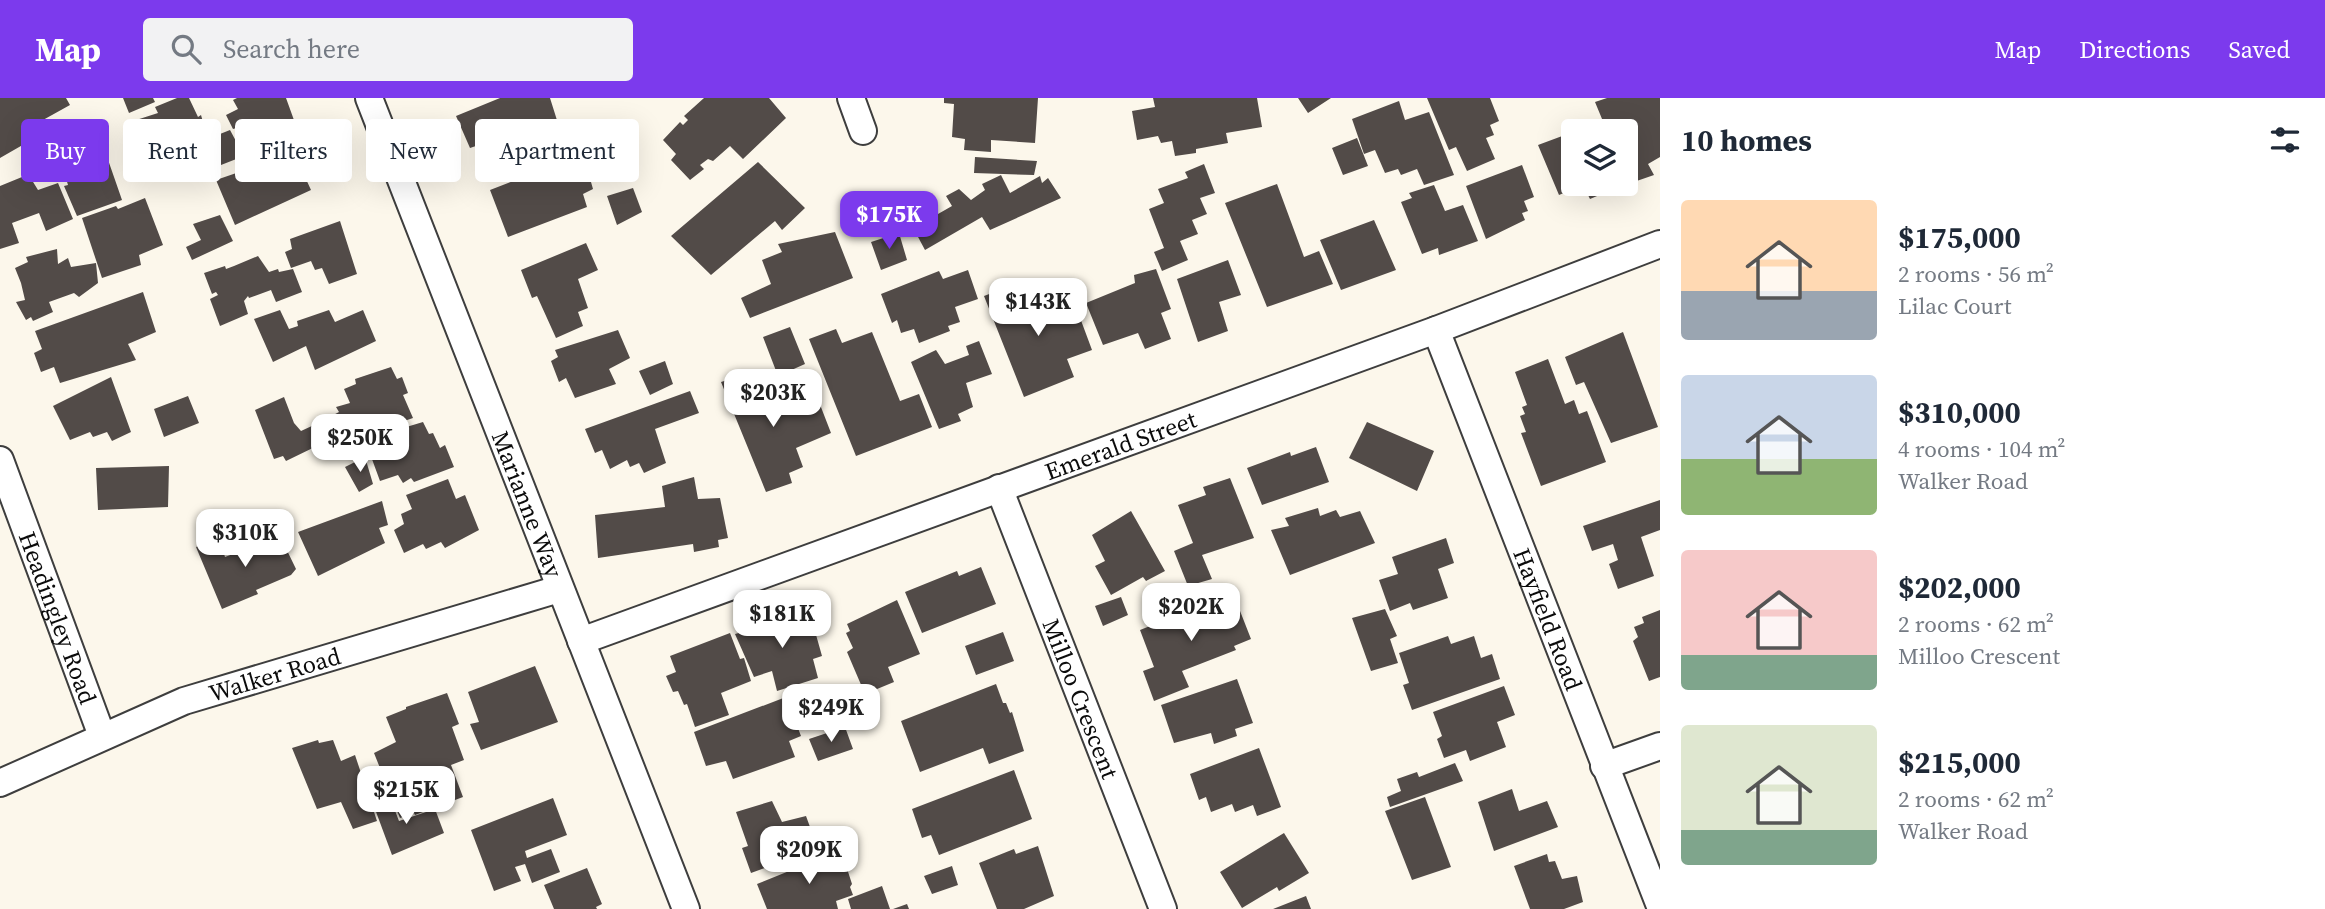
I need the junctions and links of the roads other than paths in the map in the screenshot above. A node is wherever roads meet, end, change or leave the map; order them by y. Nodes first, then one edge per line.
1 (369, 98) edge
2 (851, 98) edge
3 (863, 131) dead end
4 (1660, 244) edge
5 (1436, 330) junction
6 (0, 460) edge
7 (999, 488) junction
8 (559, 589) junction
9 (580, 641) junction
10 (102, 736) junction
11 (1660, 746) edge
12 (1604, 766) junction
13 (0, 783) edge
14 (1660, 906) edge
15 (686, 909) edge
16 (1163, 909) edge

1 - 8 street, Marianne Way
2 - 3 street
4 - 5 street, Emerald Street
5 - 7 street, Emerald Street
5 - 12 street, Hayfield Road
6 - 10 street, Headingley Road
7 - 9 street, Emerald Street
7 - 16 street, Milloo Crescent
8 - 9 street, Marianne Way
8 - 10 street, Walker Road
9 - 15 street, Marianne Way
10 - 13 street, Walker Road
11 - 12 street
12 - 14 street, Hayfield Road

